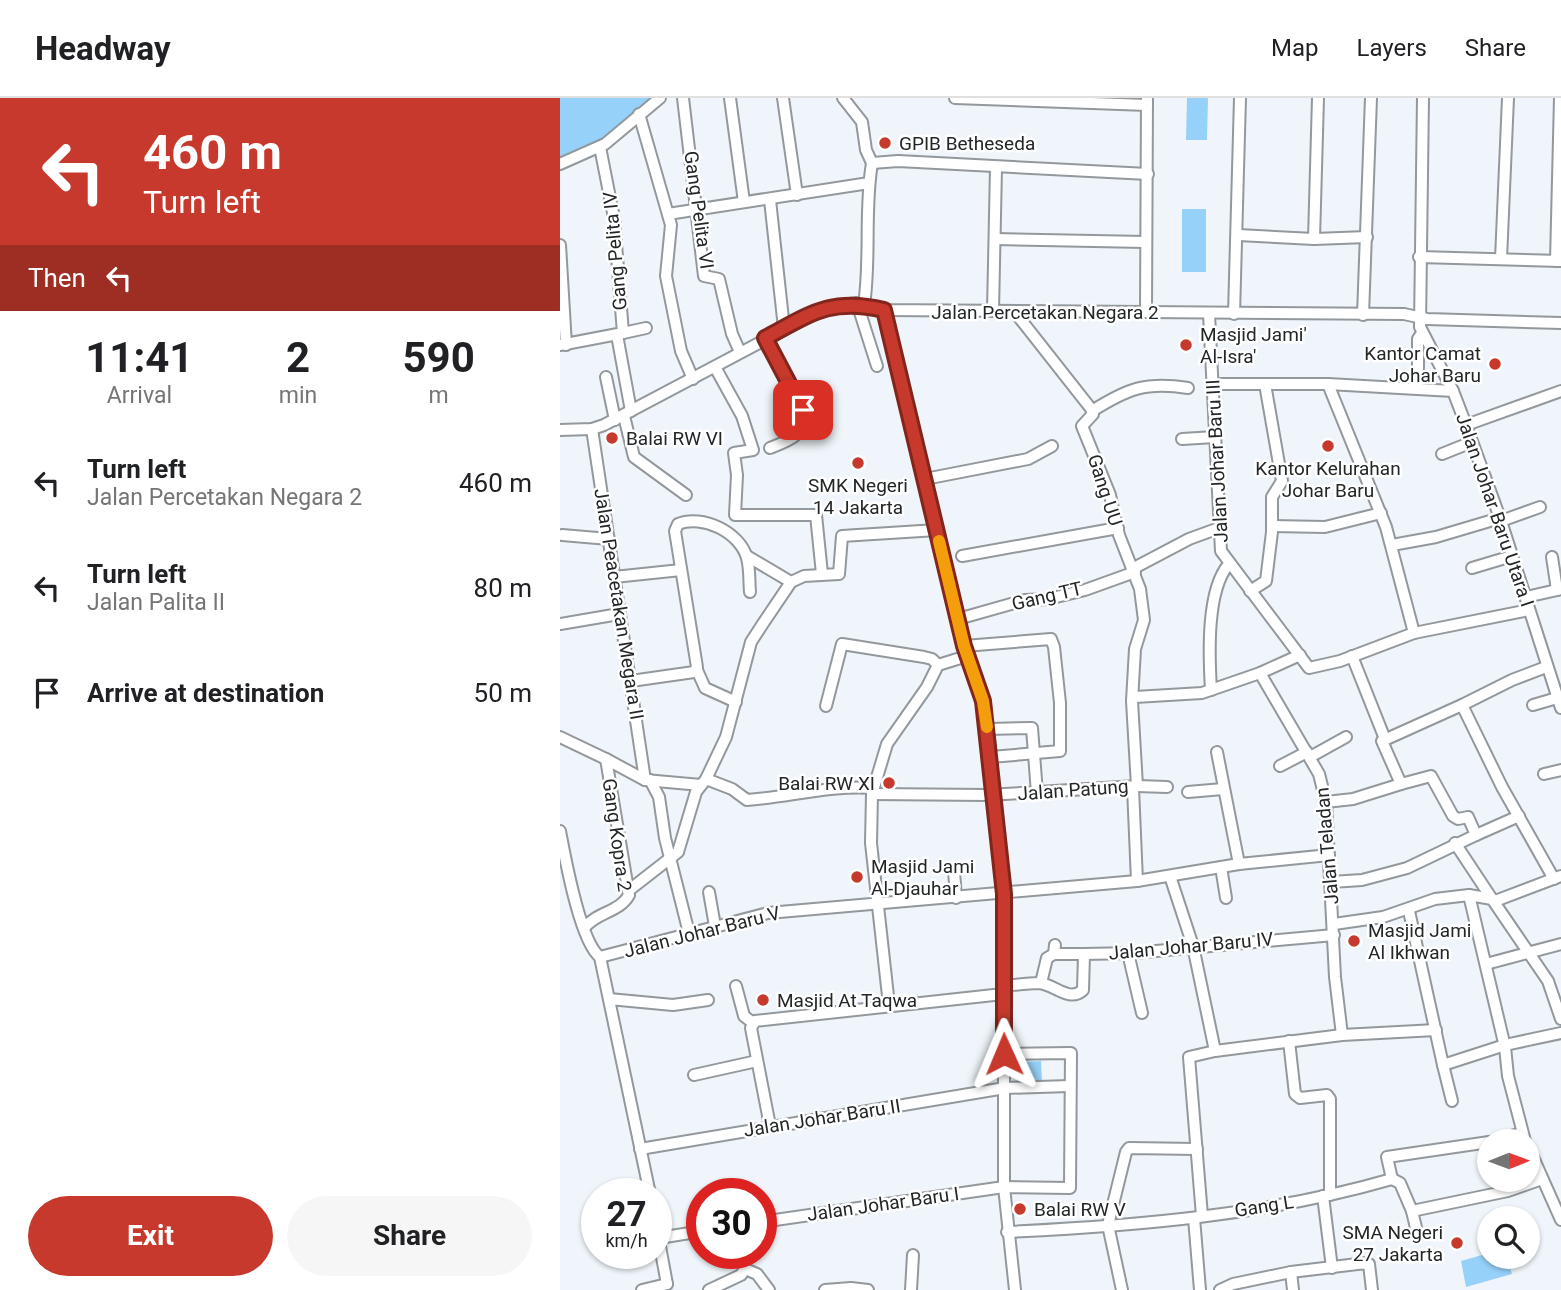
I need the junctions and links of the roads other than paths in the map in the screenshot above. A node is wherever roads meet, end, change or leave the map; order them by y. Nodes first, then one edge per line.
1 (660, 98) edge
2 (683, 98) edge
3 (730, 98) edge
4 (783, 98) edge
5 (843, 98) edge
6 (955, 98) edge
7 (1240, 98) edge
8 (1318, 98) edge
9 (1371, 98) edge
10 (1423, 98) edge
11 (1508, 98) edge
12 (1560, 98) edge
13 (1147, 102) edge
14 (639, 114) junction
15 (600, 147) junction
16 (873, 163) junction
17 (560, 164) edge
18 (996, 168) junction
19 (1147, 174) junction
20 (869, 183) junction
21 (797, 195) junction
22 (770, 200) junction
23 (744, 202) junction
24 (698, 209) junction
25 (668, 214) junction
26 (1238, 235) junction
27 (1367, 237) junction
28 (995, 239) junction
29 (1314, 239) junction
30 (1145, 242) junction
31 (560, 245) edge
32 (1419, 257) junction
33 (1501, 259) junction
34 (1558, 261) edge
35 (861, 304) junction
36 (884, 310) junction
37 (993, 311) junction
38 (1014, 311) junction
39 (1146, 312) junction
40 (1209, 314) junction
41 (1234, 314) junction
42 (1363, 315) junction
43 (1419, 317) junction
44 (783, 322) junction
45 (1561, 323) edge
46 (646, 328) dead end
47 (1422, 333) junction
48 (620, 334) junction
49 (765, 338) junction
50 (563, 345) edge
51 (739, 351) junction
52 (877, 366) dead end
53 (715, 367) junction
54 (606, 377) dead end
55 (693, 379) junction
56 (1213, 384) junction
57 (1265, 384) junction
58 (1328, 384) junction
59 (1188, 388) dead end
60 (1418, 389) junction
61 (1453, 391) junction
62 (1561, 391) edge
63 (1092, 411) junction
64 (623, 416) junction
65 (1466, 425) junction
66 (592, 429) junction
67 (560, 430) edge
68 (1215, 437) junction
69 (1182, 439) dead end
70 (1472, 442) junction
71 (1052, 446) dead end
72 (770, 448) dead end
73 (1441, 454) dead end
74 (925, 479) junction
75 (686, 495) dead end
76 (1540, 508) dead end
77 (1381, 513) junction
78 (1501, 519) junction
79 (1272, 526) junction
80 (1118, 528) junction
81 (1219, 528) junction
82 (937, 530) junction
83 (562, 535) dead end
84 (609, 539) junction
85 (1392, 545) junction
86 (1512, 555) junction
87 (747, 556) junction
88 (962, 556) dead end
89 (1552, 557) dead end
90 (1229, 564) junction
91 (1472, 568) dead end
92 (681, 570) junction
93 (1135, 570) junction
94 (822, 574) junction
95 (614, 577) junction
96 (791, 582) junction
97 (1559, 589) edge
98 (750, 592) dead end
99 (1250, 592) junction
100 (1526, 597) junction
101 (1529, 610) junction
102 (619, 614) junction
103 (958, 619) junction
104 (560, 624) edge
105 (1414, 633) junction
106 (965, 651) junction
107 (1300, 655) junction
108 (1352, 656) junction
109 (938, 666) junction
110 (1546, 667) junction
111 (696, 670) junction
112 (1260, 673) junction
113 (631, 681) junction
114 (1212, 690) junction
115 (1135, 697) junction
116 (736, 702) junction
117 (1559, 703) edge
118 (1462, 705) junction
119 (1534, 705) dead end
120 (826, 706) dead end
121 (988, 729) junction
122 (560, 737) edge
123 (1346, 737) dead end
124 (1385, 739) junction
125 (1217, 752) dead end
126 (1034, 754) junction
127 (1309, 755) junction
128 (991, 757) junction
129 (606, 761) junction
130 (1280, 766) dead end
131 (1561, 770) edge
132 (1544, 775) dead end
133 (648, 780) junction
134 (703, 782) junction
135 (1401, 783) junction
136 (1135, 787) junction
137 (1167, 787) dead end
138 (1223, 789) junction
139 (872, 791) junction
140 (1188, 792) dead end
141 (1037, 793) junction
142 (995, 794) junction
143 (1326, 802) junction
144 (1519, 816) junction
145 (560, 831) edge
146 (1476, 835) junction
147 (1455, 843) junction
148 (1329, 855) junction
149 (672, 859) junction
150 (1239, 864) junction
151 (1221, 867) junction
152 (954, 871) dead end
153 (1170, 876) junction
154 (1558, 877) edge
155 (1137, 881) junction
156 (1331, 882) junction
157 (628, 891) junction
158 (709, 892) dead end
159 (1004, 894) junction
160 (1469, 895) junction
161 (956, 898) junction
162 (1226, 898) dead end
163 (1493, 900) junction
164 (878, 904) junction
165 (1409, 911) junction
166 (715, 926) junction
167 (585, 927) junction
168 (1334, 930) junction
169 (689, 933) junction
170 (1561, 944) edge
171 (1193, 946) junction
172 (1530, 952) junction
173 (1128, 953) junction
174 (1084, 954) junction
175 (600, 957) junction
176 (1486, 964) junction
177 (1041, 983) junction
178 (736, 986) dead end
179 (1004, 990) junction
180 (609, 999) junction
181 (708, 1000) dead end
182 (889, 1004) junction
183 (1142, 1013) dead end
184 (1561, 1019) edge
185 (753, 1023) junction
186 (1436, 1030) junction
187 (1561, 1032) edge
188 (1342, 1035) junction
189 (1289, 1041) junction
190 (1505, 1045) junction
191 (1215, 1051) junction
192 (1004, 1054) junction
193 (757, 1061) junction
194 (1443, 1065) junction
195 (694, 1075) dead end
196 (1069, 1086) junction
197 (1004, 1088) junction
198 (1452, 1101) dead end
199 (770, 1126) junction
200 (1521, 1129) edge
201 (1477, 1144) edge
202 (640, 1149) junction
203 (1197, 1149) junction
204 (1540, 1174) edge
205 (646, 1178) edge
206 (1392, 1179) junction
207 (1542, 1179) junction
208 (1004, 1187) junction
209 (1327, 1196) junction
210 (1412, 1211) junction
211 (1198, 1217) junction
212 (777, 1220) edge
213 (1561, 1220) edge
214 (1108, 1225) junction
215 (1007, 1232) junction
216 (1418, 1236) dead end
217 (914, 1255) dead end
218 (1332, 1268) junction
219 (667, 1269) edge
220 (745, 1269) joint
221 (1291, 1272) junction
222 (671, 1287) edge
223 (642, 1290) edge
224 (710, 1290) edge
225 (769, 1290) edge
226 (825, 1290) edge
227 (868, 1290) edge
228 (911, 1290) edge
229 (1015, 1290) edge
230 (1122, 1290) edge
231 (1200, 1290) edge
232 (1220, 1290) edge
233 (1293, 1290) edge
234 (1372, 1290) edge

1 - 14 street
2 - 24 street, Gang Pelita VI
3 - 23 street
4 - 21 street
5 - 16 street
6 - 13 street
7 - 26 street
8 - 29 street
9 - 27 street
10 - 32 street, Jalan Johar Baru Utara I
11 - 33 street
12 - 34 street
13 - 19 street
14 - 15 street
14 - 25 street
15 - 17 street
15 - 48 street, Gang Pelita IV
16 - 18 street
16 - 20 street
18 - 19 street
18 - 28 street
19 - 30 street
20 - 21 street
20 - 35 street
21 - 22 street
22 - 23 street
22 - 44 street
23 - 24 street
24 - 25 street
24 - 51 street, Gang Pelita VI
25 - 55 street
26 - 29 street
26 - 41 street
27 - 29 street
27 - 42 street
28 - 30 street
28 - 37 street
30 - 39 street
31 - 50 street
32 - 33 street
32 - 43 street, Jalan Johar Baru Utara I
33 - 34 street
35 - 36 street, Jalan Percetakan Negara 2
35 - 44 street, Jalan Percetakan Negara 2
35 - 52 street
36 - 37 street, Jalan Percetakan Negara 2
36 - 74 street
37 - 38 street, Jalan Percetakan Negara 2
38 - 39 street, Jalan Percetakan Negara 2
38 - 63 street
39 - 40 street, Jalan Percetakan Negara 2
40 - 41 street, Jalan Percetakan Negara 2
40 - 56 street, Jalan Johar Baru III
41 - 42 street, Jalan Percetakan Negara 2
42 - 43 street, Jalan Percetakan Negara 2
43 - 45 street, Jalan Percetakan Negara 2
43 - 47 street, Jalan Johar Baru Utara I
44 - 49 street, Jalan Percetakan Negara 2
46 - 48 street
47 - 60 street
47 - 61 street, Jalan Johar Baru Utara I
48 - 50 street, Gang Pelita IV
48 - 64 street
49 - 51 street, Jalan Percetakan Negara 2
49 - 72 street
51 - 53 street, Jalan Percetakan Negara 2
53 - 55 street, Jalan Percetakan Negara 2
53 - 94 street
54 - 64 street
55 - 64 street, Jalan Percetakan Negara 2
56 - 57 street
56 - 68 street, Jalan Johar Baru III
57 - 58 street
57 - 79 street
58 - 60 street
58 - 77 street
59 - 63 street
60 - 61 street
61 - 65 street, Jalan Johar Baru Utara I
62 - 65 street
63 - 80 street, Gang UU
64 - 66 street, Jalan Percetakan Negara 2
64 - 75 street
65 - 70 street, Jalan Johar Baru Utara I
66 - 67 street, Jalan Percetakan Negara 2
66 - 84 street, Jalan Peacetakan Megara II
68 - 69 street
68 - 81 street, Jalan Johar Baru III
70 - 73 street
70 - 78 street, Jalan Johar Baru Utara I
71 - 74 street
74 - 82 street
76 - 78 street
77 - 79 street
77 - 85 street
78 - 85 street
78 - 86 street, Jalan Johar Baru Utara I
79 - 99 street
80 - 88 street
80 - 93 street, Gang UU
81 - 90 street, Jalan Johar Baru III
81 - 93 street, Gang TT
82 - 94 street
82 - 103 street
83 - 84 street
84 - 95 street, Jalan Peacetakan Megara II
85 - 105 street
86 - 91 street
86 - 100 street, Jalan Johar Baru Utara I
87 - 92 street
87 - 96 street
87 - 98 street
89 - 97 street
90 - 99 street, Jalan Johar Baru III
90 - 114 street, Jalan Johar Baru III
92 - 95 street
92 - 111 street
93 - 103 street, Gang TT
93 - 115 street, Gang UU
94 - 96 street
95 - 102 street, Jalan Peacetakan Megara II
96 - 116 street
97 - 100 street
99 - 107 street, Jalan Johar Baru III
100 - 101 street, Jalan Johar Baru Utara I
101 - 105 street
101 - 110 street, Jalan Johar Baru Utara I
102 - 104 street
102 - 113 street, Jalan Peacetakan Megara II
103 - 106 street
105 - 108 street
106 - 109 street
106 - 121 street
106 - 126 street
107 - 108 street, Jalan Johar Baru III
107 - 112 street
108 - 124 street
109 - 120 street
109 - 139 street
110 - 117 street, Jalan Johar Baru Utara I
110 - 118 street
111 - 113 street
111 - 116 street
112 - 114 street
112 - 127 street, Jalan Teladan
113 - 133 street, Jalan Peacetakan Megara II
114 - 115 street
115 - 136 street, Jalan Patung
116 - 134 street
117 - 119 street
118 - 124 street
118 - 144 street
121 - 126 street
121 - 128 street
122 - 129 street
123 - 127 street
124 - 135 street
125 - 138 street
126 - 128 street
126 - 141 street
127 - 130 street
127 - 143 street, Jalan Teladan
128 - 142 street
129 - 133 street
129 - 157 street, Gang Kopra 2
131 - 132 street
133 - 134 street, Jalan Patung
133 - 149 street, Jalan Peacetakan Megara II
134 - 139 street, Jalan Patung
134 - 149 street
135 - 143 street
135 - 146 street
136 - 137 street
136 - 141 street, Jalan Patung
136 - 155 street
138 - 140 street
138 - 150 street
139 - 142 street, Jalan Patung
139 - 164 street
141 - 142 street, Jalan Patung
142 - 159 street
143 - 148 street, Jalan Teladan
144 - 146 street
144 - 154 street
145 - 167 street
146 - 147 street
147 - 156 street
147 - 163 street
148 - 150 street, Jalan Johar Baru V
148 - 156 street, Jalan Teladan
149 - 157 street
149 - 169 street, Jalan Peacetakan Megara II
150 - 151 street, Jalan Johar Baru V
151 - 153 street, Jalan Johar Baru V
151 - 162 street
152 - 161 street
153 - 155 street, Jalan Johar Baru V
153 - 171 street
154 - 163 street
155 - 159 street, Jalan Johar Baru V
156 - 168 street, Jalan Teladan
157 - 167 street, Gang Kopra 2
158 - 166 street
159 - 161 street, Jalan Johar Baru V
159 - 179 street
160 - 163 street, Jalan Johar Baru IV
160 - 165 street, Jalan Johar Baru IV
160 - 176 street
161 - 164 street, Jalan Johar Baru V
163 - 172 street
164 - 166 street, Jalan Johar Baru V
164 - 182 street
165 - 168 street, Jalan Johar Baru IV
165 - 186 street
166 - 169 street, Jalan Johar Baru V
167 - 175 street
168 - 171 street, Jalan Johar Baru IV
168 - 188 street, Jalan Teladan
169 - 175 street, Jalan Johar Baru V
170 - 172 street
171 - 173 street, Jalan Johar Baru IV
171 - 191 street
172 - 176 street
172 - 184 street
173 - 174 street, Jalan Johar Baru IV
173 - 183 street
174 - 177 street
174 - 177 street, Jalan Johar Baru IV
175 - 180 street, Jalan Johar Baru V
176 - 190 street
177 - 179 street, Jalan Johar Baru IV
178 - 185 street
179 - 182 street
179 - 192 street
180 - 181 street
180 - 202 street, Jalan Johar Baru V
182 - 185 street
185 - 193 street
186 - 188 street
186 - 194 street
187 - 190 street
188 - 189 street
189 - 191 street
189 - 209 street
190 - 194 street
190 - 200 street
191 - 203 street
192 - 196 street
192 - 197 street
193 - 195 street
193 - 199 street
194 - 198 street
196 - 197 street, Jalan Johar Baru II
196 - 208 street, Jalan Johar Baru I
197 - 199 street, Jalan Johar Baru II
197 - 208 street
199 - 202 street, Jalan Johar Baru II
201 - 206 street
202 - 205 street, Jalan Johar Baru V
203 - 211 street
203 - 214 street
204 - 207 street
206 - 209 street, Gang L
206 - 210 street
207 - 210 street
207 - 213 street
208 - 212 street, Jalan Johar Baru I
208 - 215 street
209 - 211 street, Gang L
209 - 218 street
210 - 216 street
211 - 214 street, Gang L
211 - 231 street
214 - 215 street, Gang L
214 - 230 street
215 - 229 street
217 - 228 street
218 - 221 street
218 - 234 street
219 - 222 street
220 - 224 street
220 - 225 street
221 - 232 street
221 - 233 street
222 - 223 street
226 - 227 street

